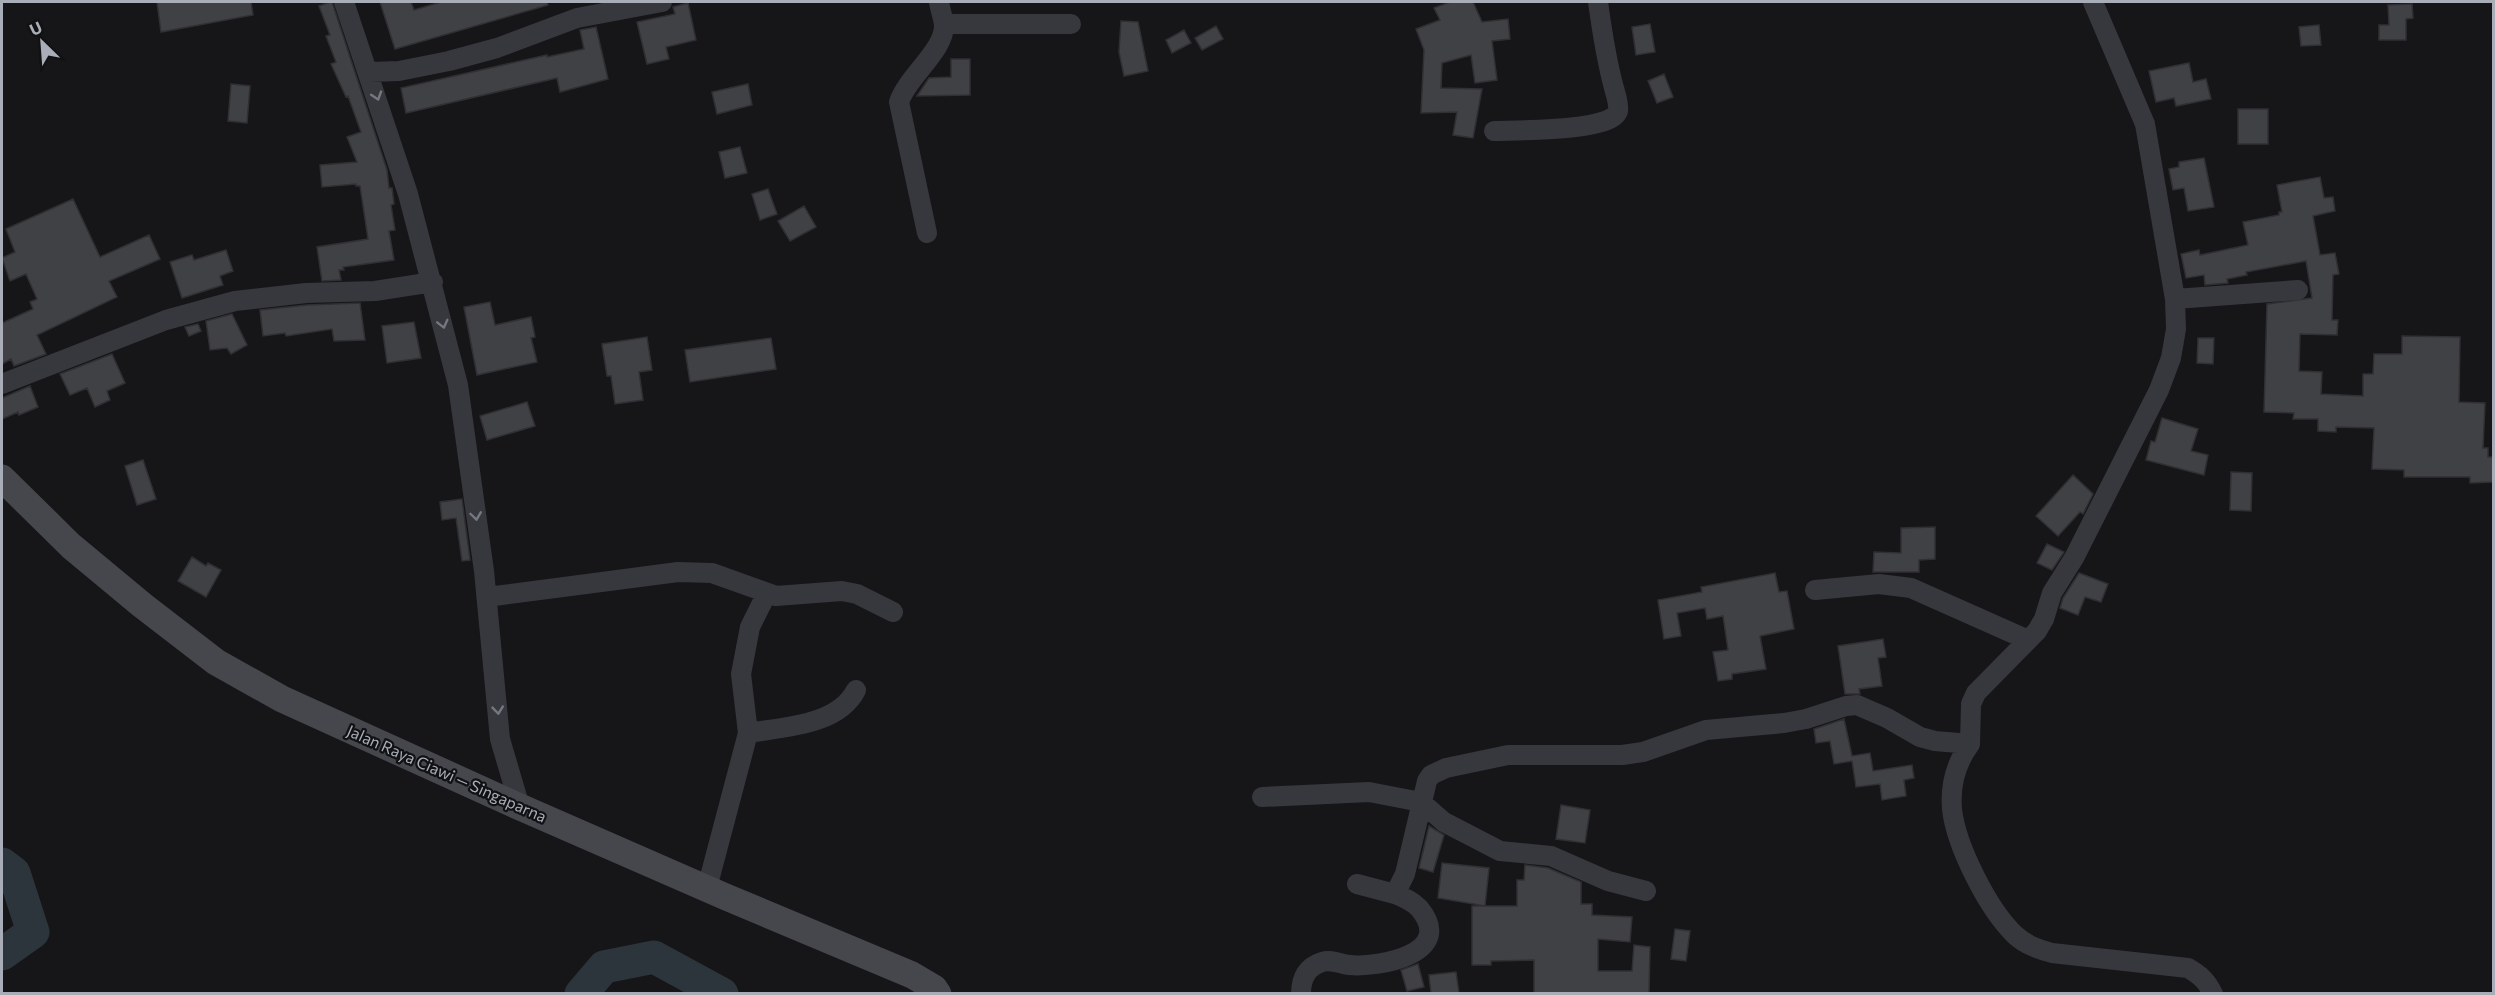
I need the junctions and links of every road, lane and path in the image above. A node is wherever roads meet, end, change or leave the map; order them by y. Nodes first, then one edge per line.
1 (344, 2) edge
2 (662, 2) edge
3 (939, 2) edge
4 (1599, 2) edge
5 (2093, 2) edge
6 (944, 24) junction
7 (1071, 24) dead end
8 (369, 72) junction
9 (1494, 131) dead end
10 (927, 233) dead end
11 (433, 282) junction
12 (2298, 290) dead end
13 (2175, 299) junction
14 (2, 384) edge
15 (2, 478) edge
16 (1815, 590) dead end
17 (767, 593) junction
18 (487, 597) junction
19 (893, 612) dead end
20 (2028, 640) junction
21 (856, 690) dead end
22 (748, 733) junction
23 (1970, 744) junction
24 (1262, 797) dead end
25 (1421, 802) junction
26 (520, 807) junction
27 (1357, 884) dead end
28 (706, 888) junction
29 (1646, 891) dead end
30 (1395, 894) junction
31 (939, 993) edge
32 (1301, 993) edge
33 (2213, 993) edge

1 - 8 street
2 - 8 street
3 - 6 street
4 - 9 street
5 - 13 street
6 - 7 street
6 - 10 street
8 -> 11 street
11 - 14 street
11 -> 18 street
12 - 13 street
13 - 20 street
15 - 26 main road, Jalan Raya Ciawi — Singaparna
16 - 20 street
17 - 18 street
17 - 19 street
17 - 22 street
18 -> 26 street
20 - 23 street
21 - 22 street
22 - 28 street
23 - 25 street
23 - 33 street
24 - 25 street
25 - 29 street
25 - 30 street
26 - 28 main road, Jalan Raya Ciawi — Singaparna
27 - 30 street
28 - 31 main road, Jalan Raya Ciawi — Singaparna
30 - 32 street

